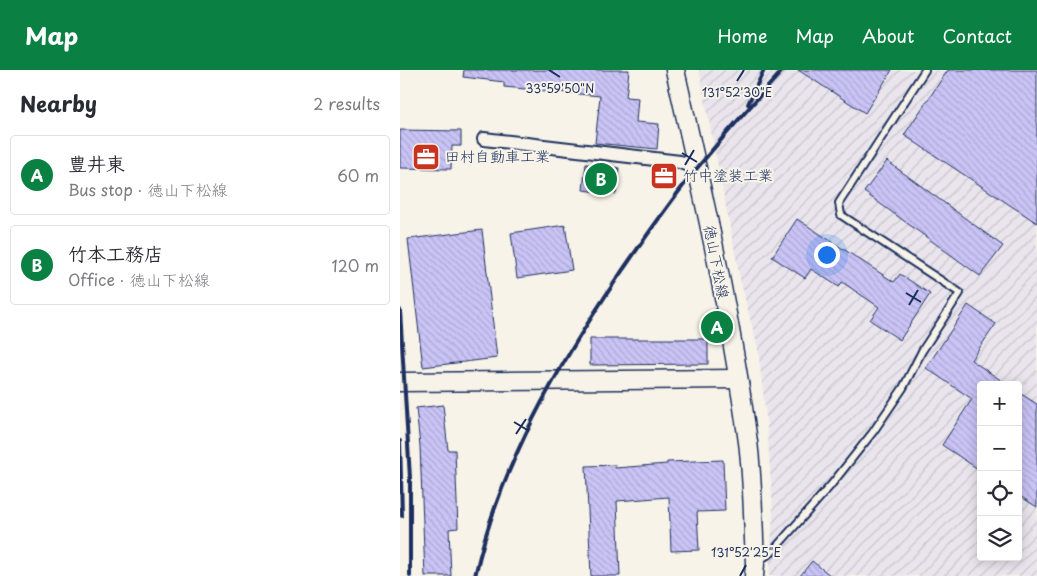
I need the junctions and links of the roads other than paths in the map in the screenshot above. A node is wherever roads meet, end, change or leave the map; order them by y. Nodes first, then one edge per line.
1 (675, 70) edge
2 (925, 70) edge
3 (484, 139) dead end
4 (697, 168) junction
5 (738, 379) junction
6 (400, 382) edge
7 (755, 569) edge

1 - 4 main road, 徳山下松線
2 - 7 lane
3 - 4 street
4 - 5 main road, 徳山下松線
5 - 6 main road
5 - 7 main road, 徳山下松線

